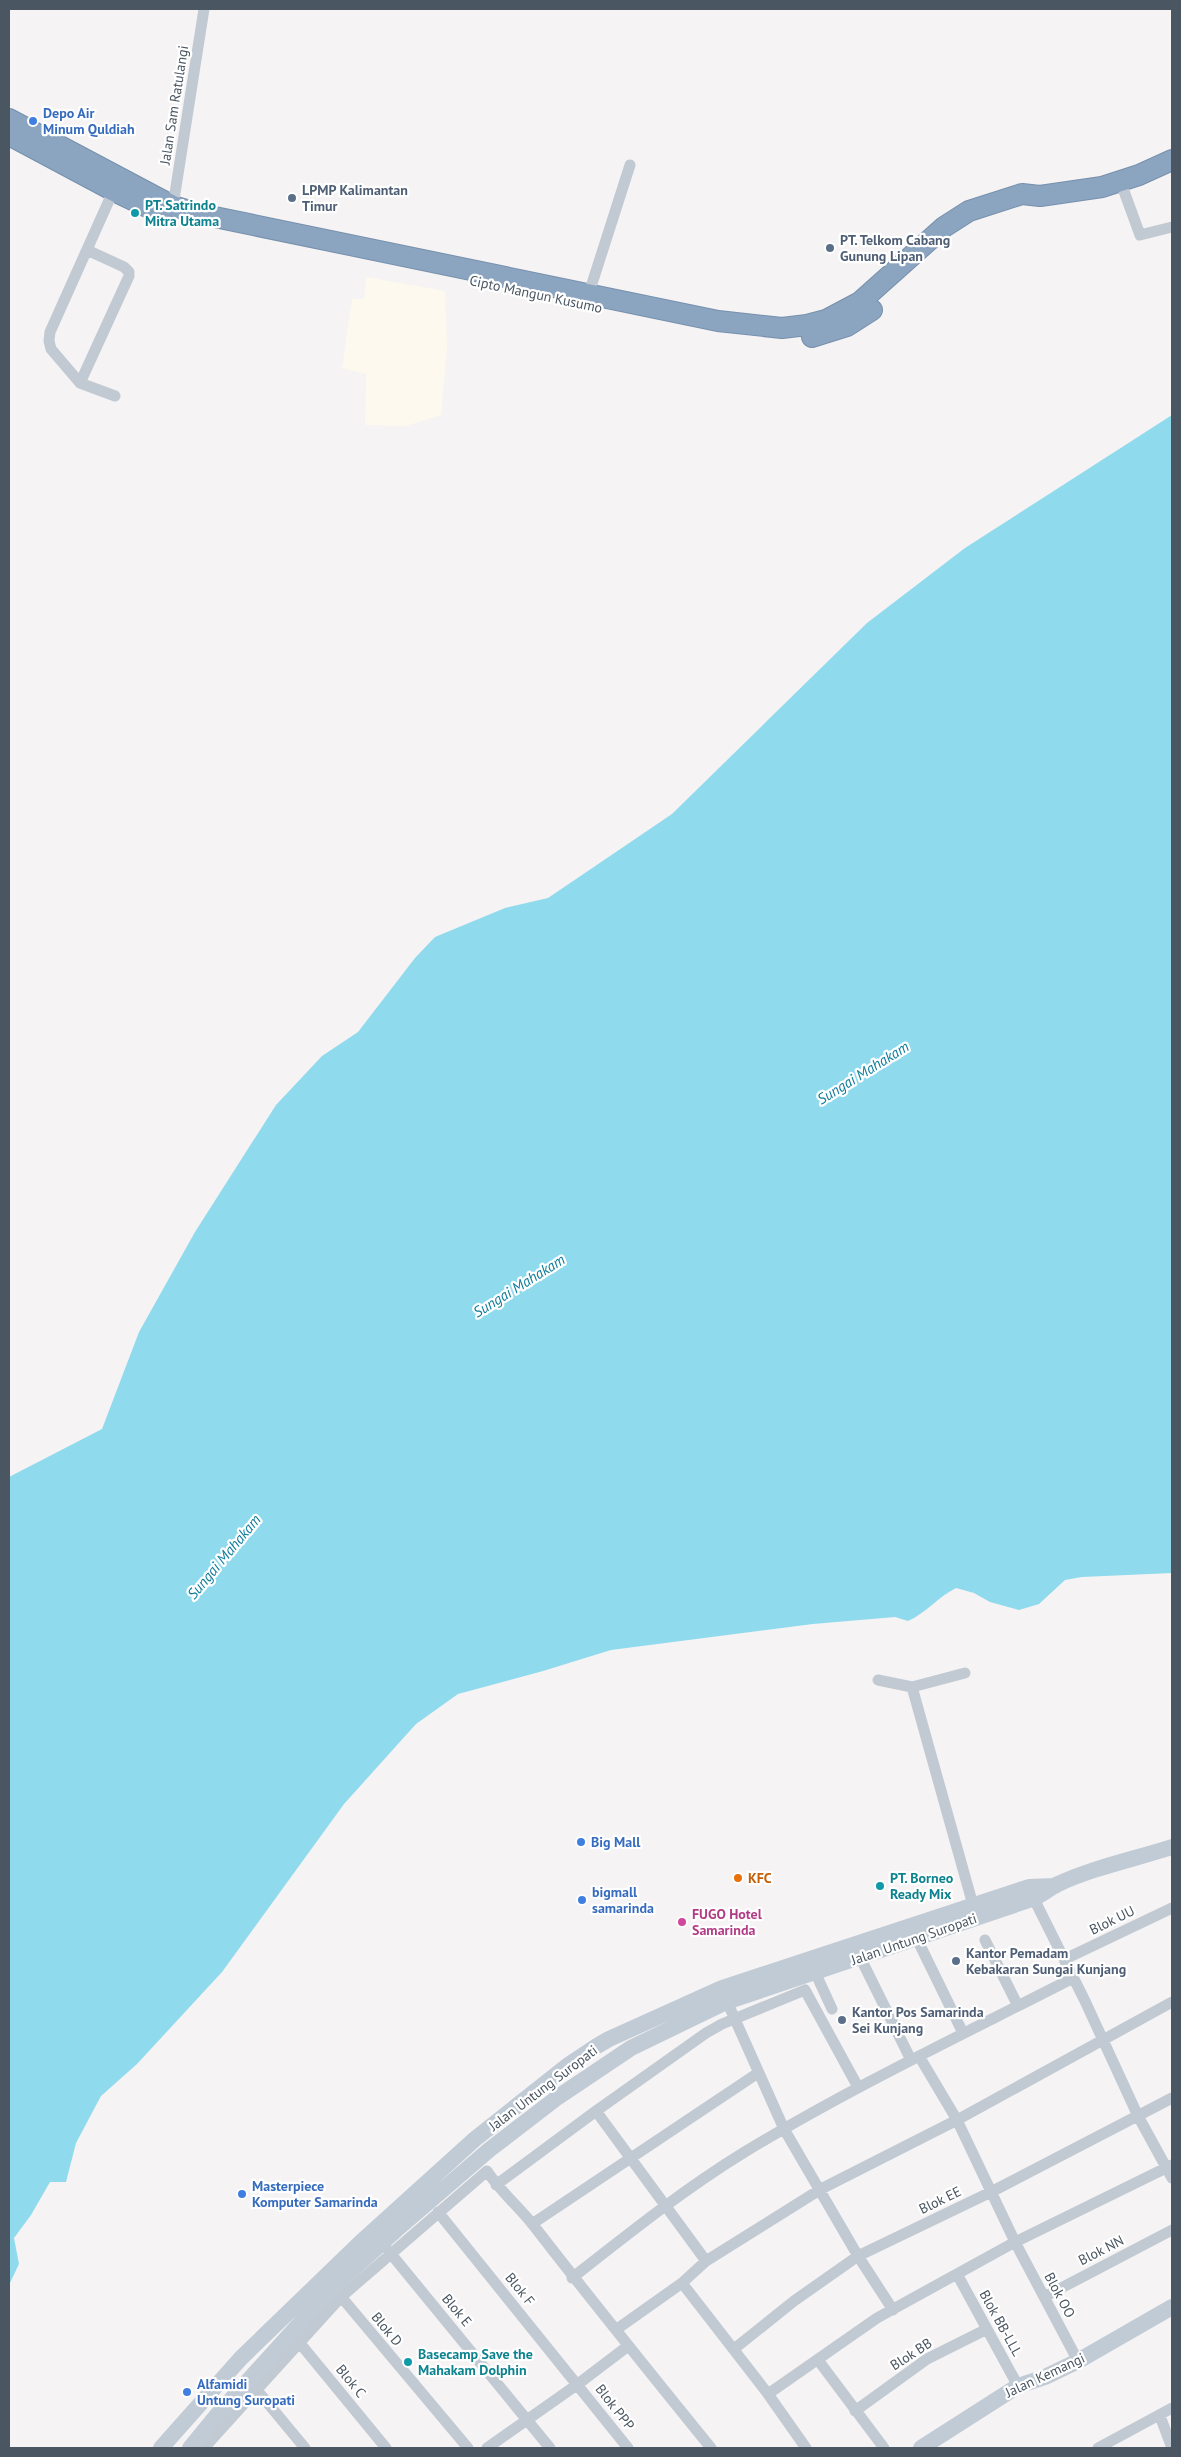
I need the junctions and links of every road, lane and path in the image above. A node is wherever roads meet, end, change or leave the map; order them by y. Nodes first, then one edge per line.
1 (204, 9) edge
2 (9, 119) edge
3 (9, 135) edge
4 (1172, 160) edge
5 (630, 165) dead end
6 (1121, 182) junction
7 (117, 184) junction
8 (1040, 196) junction
9 (173, 206) junction
10 (1172, 227) edge
11 (87, 250) junction
12 (482, 277) junction
13 (589, 294) junction
14 (80, 383) junction
15 (115, 396) dead end
16 (965, 1674) dead end
17 (878, 1680) dead end
18 (912, 1688) junction
19 (1172, 1847) edge
20 (1030, 1893) junction
21 (973, 1905) junction
22 (1172, 1908) edge
23 (916, 1937) junction
24 (985, 1940) dead end
25 (860, 1956) junction
26 (1065, 1959) junction
27 (815, 1972) junction
28 (1073, 1978) junction
29 (724, 1995) junction
30 (1172, 2002) edge
31 (1018, 2006) junction
32 (832, 2009) dead end
33 (735, 2018) junction
34 (963, 2033) junction
35 (1103, 2040) junction
36 (915, 2058) junction
37 (758, 2072) junction
38 (858, 2087) junction
39 (1172, 2098) edge
40 (596, 2111) junction
41 (1138, 2116) junction
42 (957, 2120) junction
43 (784, 2129) junction
44 (631, 2159) junction
45 (482, 2165) junction
46 (1171, 2170) edge
47 (496, 2185) junction
48 (820, 2189) junction
49 (990, 2192) junction
50 (664, 2206) junction
51 (438, 2212) junction
52 (532, 2224) junction
53 (1172, 2230) edge
54 (1015, 2242) junction
55 (386, 2248) junction
56 (858, 2256) junction
57 (706, 2262) junction
58 (957, 2274) junction
59 (572, 2278) junction
60 (682, 2283) junction
61 (337, 2292) junction
62 (1044, 2297) junction
63 (1172, 2307) edge
64 (893, 2310) junction
65 (617, 2329) junction
66 (987, 2329) junction
67 (295, 2337) junction
68 (628, 2346) junction
69 (734, 2349) junction
70 (818, 2360) junction
71 (1078, 2361) junction
72 (578, 2384) junction
73 (1018, 2386) junction
74 (256, 2389) junction
75 (768, 2394) junction
76 (1172, 2408) edge
77 (855, 2410) junction
78 (1160, 2416) junction
79 (528, 2419) junction
80 (170, 2442) edge
81 (196, 2448) edge
82 (305, 2448) edge
83 (386, 2448) edge
84 (468, 2448) edge
85 (487, 2448) edge
86 (550, 2448) edge
87 (628, 2448) edge
88 (711, 2448) edge
89 (806, 2448) edge
90 (884, 2448) edge
91 (921, 2448) edge
92 (1098, 2448) edge
93 (1172, 2448) edge

1 - 9 street, Jalan Sam Ratulangi
2 - 7 highway, Cipto Mangun Kusumo
3 - 7 highway, Cipto Mangun Kusumo
4 - 6 highway, Cipto Mangun Kusumo
5 - 13 street
6 - 8 highway, Cipto Mangun Kusumo
6 - 10 street
7 - 9 highway, Cipto Mangun Kusumo
7 - 11 street
7 - 12 highway, Cipto Mangun Kusumo
8 - 12 highway, Cipto Mangun Kusumo
8 - 13 highway, Cipto Mangun Kusumo
9 - 12 highway, Cipto Mangun Kusumo
11 - 14 street
11 - 14 street
12 - 13 highway, Cipto Mangun Kusumo
14 - 15 street
16 - 18 street
17 - 18 street
18 - 21 street
19 - 20 main road, Jalan Untung Suropati
20 - 21 main road, Jalan Untung Suropati
20 - 23 main road, Jalan Untung Suropati
20 - 26 street
21 - 29 main road, Jalan Untung Suropati
22 - 26 street, Blok UU
23 - 25 main road, Jalan Untung Suropati
23 - 34 street
24 - 31 street
25 - 27 main road, Jalan Untung Suropati
25 - 36 street, Blok OO
26 - 28 street
27 - 29 main road, Jalan Untung Suropati
27 - 32 street
28 - 31 street
28 - 35 street
29 - 33 street
29 - 45 main road, Jalan Untung Suropati
29 - 80 main road, Jalan Untung Suropati
30 - 35 street
31 - 34 street
33 - 37 street
33 - 38 street
33 - 40 street
34 - 36 street
35 - 41 street
35 - 42 street
36 - 38 street
36 - 42 street, Blok OO
37 - 43 street
37 - 44 street
38 - 43 street
39 - 41 street, Blok EE
40 - 44 street
40 - 47 street
41 - 46 street
41 - 49 street, Blok EE
42 - 48 street
42 - 49 street, Blok OO
43 - 48 street
43 - 50 street
44 - 50 street
44 - 52 street
45 - 47 street
45 - 51 street
45 - 55 main road, Jalan Untung Suropati
46 - 54 street
47 - 52 street
48 - 56 street
48 - 57 street
49 - 54 street, Blok OO
49 - 56 street, Blok EE
50 - 57 street
50 - 59 street
51 - 55 street
51 - 72 street, Blok F
52 - 59 street
53 - 62 street, Blok NN
54 - 58 street
54 - 62 street, Blok OO
55 - 61 main road, Jalan Untung Suropati
55 - 79 street, Blok E
56 - 64 street
56 - 69 street, Blok EE
57 - 60 street
58 - 64 street
58 - 66 street, Blok BB-LLL
59 - 65 street
60 - 65 street
60 - 69 street
61 - 67 main road, Jalan Untung Suropati
61 - 84 street, Blok D
62 - 71 street, Blok OO
63 - 71 main road, Jalan Kemangi
64 - 70 street
65 - 68 street
66 - 73 street, Blok BB-LLL
66 - 77 street, Blok BB
67 - 74 street
67 - 81 main road, Jalan Untung Suropati
67 - 83 street, Blok C
68 - 72 street
68 - 88 street
69 - 75 street
70 - 75 street
70 - 77 street
71 - 73 main road, Jalan Kemangi
72 - 79 street
72 - 87 street, Blok PPP
73 - 91 main road, Jalan Kemangi
74 - 81 street
74 - 82 street
75 - 89 street
76 - 78 street
77 - 90 street
78 - 92 street
78 - 93 street
79 - 85 street
79 - 86 street, Blok E
80 - 81 main road

